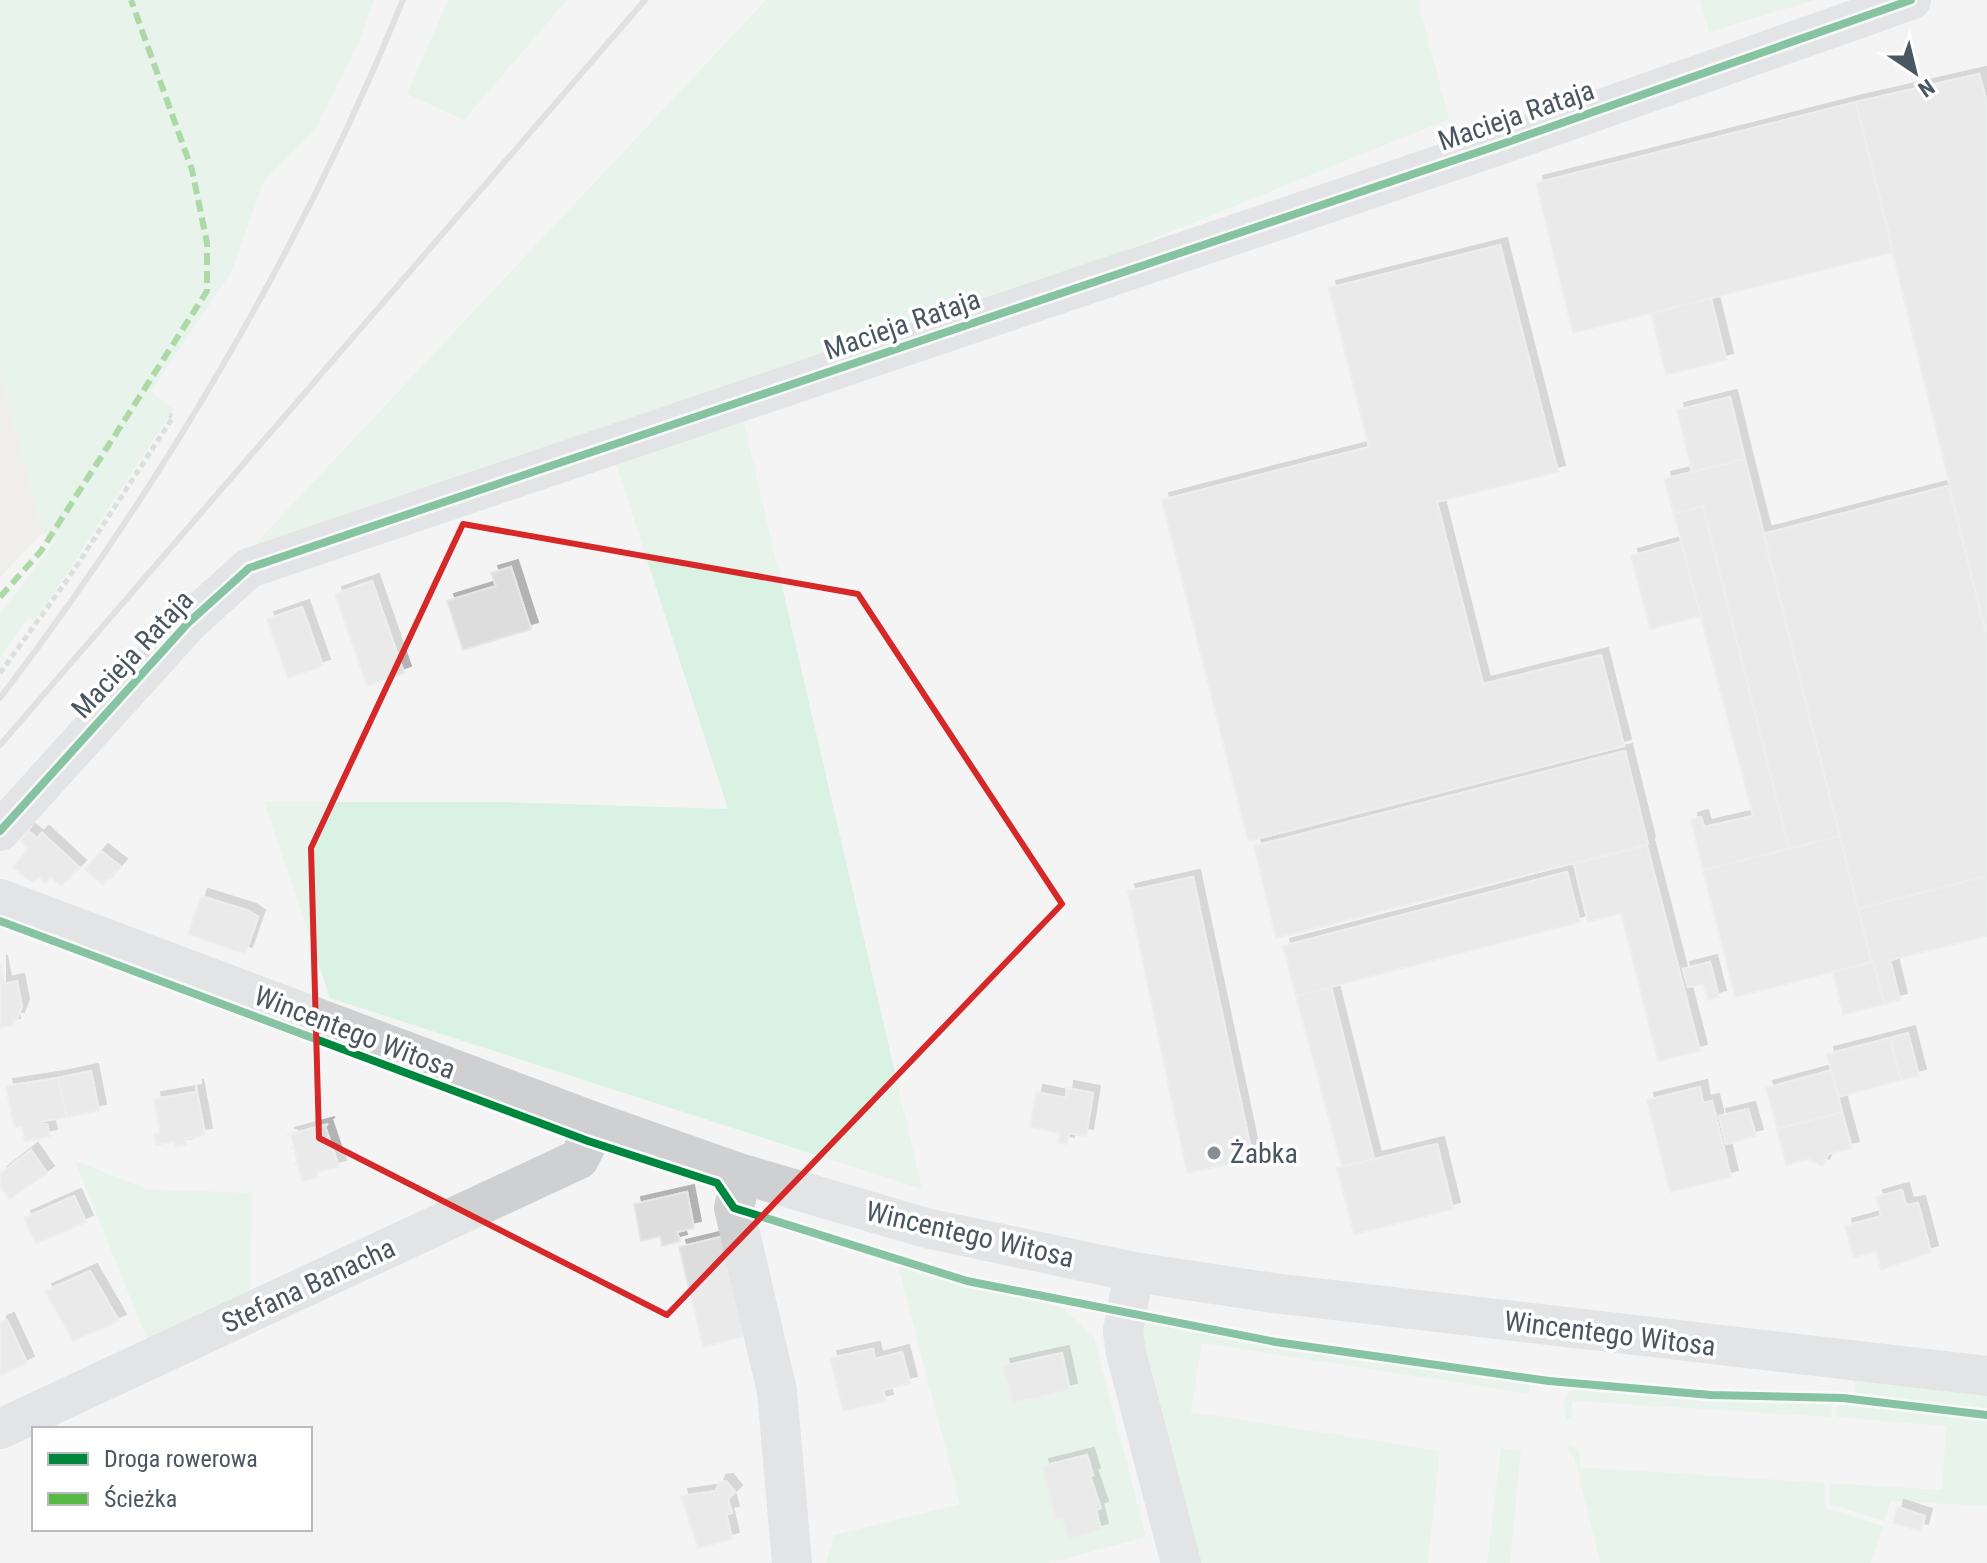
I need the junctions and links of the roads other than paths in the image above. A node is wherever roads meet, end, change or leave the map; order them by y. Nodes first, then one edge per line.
1 (1911, 0) edge
2 (0, 831) edge
3 (0, 899) edge
4 (597, 1123) junction
5 (742, 1174) junction
6 (1134, 1272) junction
7 (1987, 1376) edge
8 (0, 1429) edge
9 (792, 1563) edge
10 (1181, 1563) edge

1 - 2 street, Macieja Rataja
3 - 4 street, Wincentego Witosa
4 - 5 street, Wincentego Witosa
4 - 8 street, Stefana Banacha
5 - 6 street, Wincentego Witosa
5 - 9 street
6 - 7 street, Wincentego Witosa
6 - 10 street

